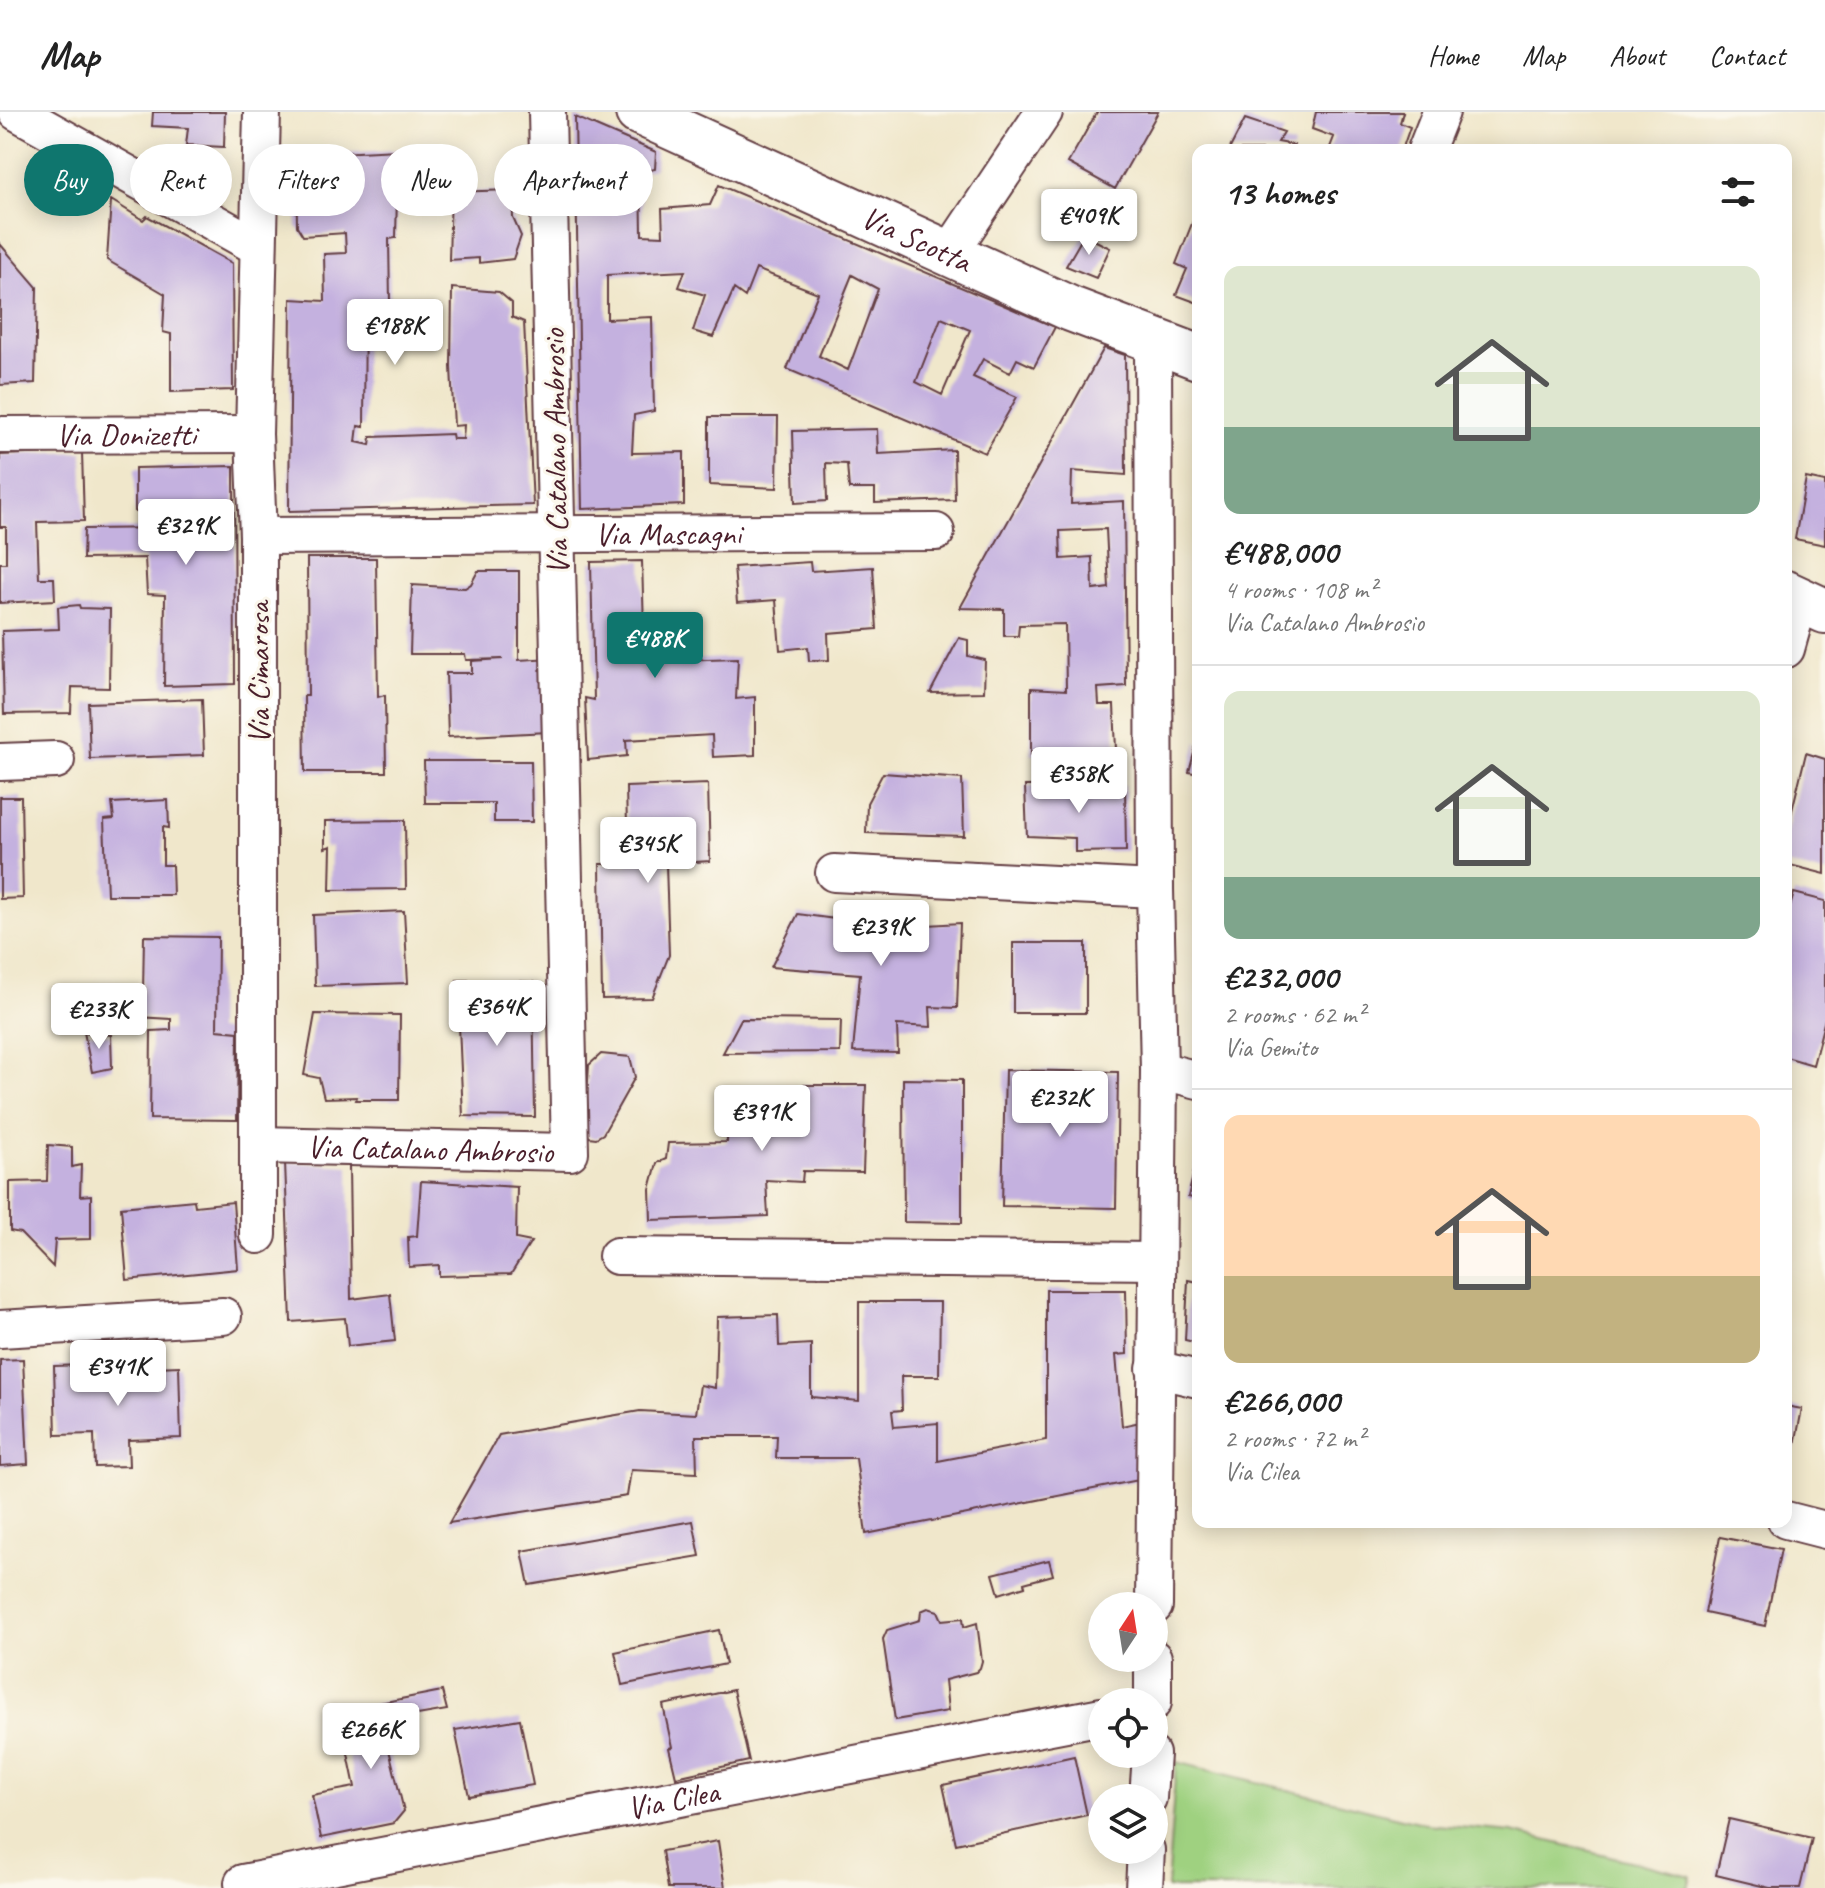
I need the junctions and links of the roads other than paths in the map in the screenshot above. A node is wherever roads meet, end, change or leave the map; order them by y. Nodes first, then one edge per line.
1 (17, 112) edge
2 (262, 112) edge
3 (547, 112) edge
4 (638, 112) edge
5 (1044, 112) edge
6 (1441, 112) edge
7 (1428, 144) edge
8 (258, 247) junction
9 (949, 254) junction
10 (1153, 341) junction
11 (1192, 355) edge
12 (254, 434) junction
13 (0, 435) edge
14 (936, 532) dead end
15 (556, 533) junction
16 (258, 536) junction
17 (1804, 601) edge
18 (1792, 633) edge
19 (56, 760) dead end
20 (0, 762) edge
21 (834, 873) dead end
22 (1155, 889) junction
23 (1159, 1070) junction
24 (1192, 1078) edge
25 (258, 1145) junction
26 (258, 1235) dead end
27 (617, 1256) dead end
28 (1157, 1261) junction
29 (223, 1316) dead end
30 (0, 1329) edge
31 (1155, 1369) junction
32 (1192, 1378) edge
33 (1792, 1522) edge
34 (1825, 1530) edge
35 (1154, 1592) edge
36 (1088, 1719) edge
37 (1145, 1864) edge
38 (243, 1883) dead end
39 (1144, 1888) edge

1 - 8 street
2 - 8 street, Via Cimarosa
3 - 15 street, Via Catalano Ambrosio
4 - 9 street, Via Scotta
5 - 9 street
6 - 7 street
8 - 12 street, Via Cimarosa
9 - 10 street, Via Scotta
10 - 11 street, Via Scotta
10 - 22 street
12 - 13 street, Via Donizetti
12 - 16 street, Via Cimarosa
14 - 15 street, Via Mascagni
15 - 16 street, Via Mascagni
15 - 25 street, Via Catalano Ambrosio
16 - 25 street, Via Cimarosa
17 - 18 street
19 - 20 street
21 - 22 street
22 - 23 street
23 - 24 street
23 - 28 street
25 - 26 street, Via Cimarosa
27 - 28 street
28 - 31 street
29 - 30 street
31 - 32 street
31 - 35 street
33 - 34 street
36 - 38 street, Via Cilea
37 - 39 street

